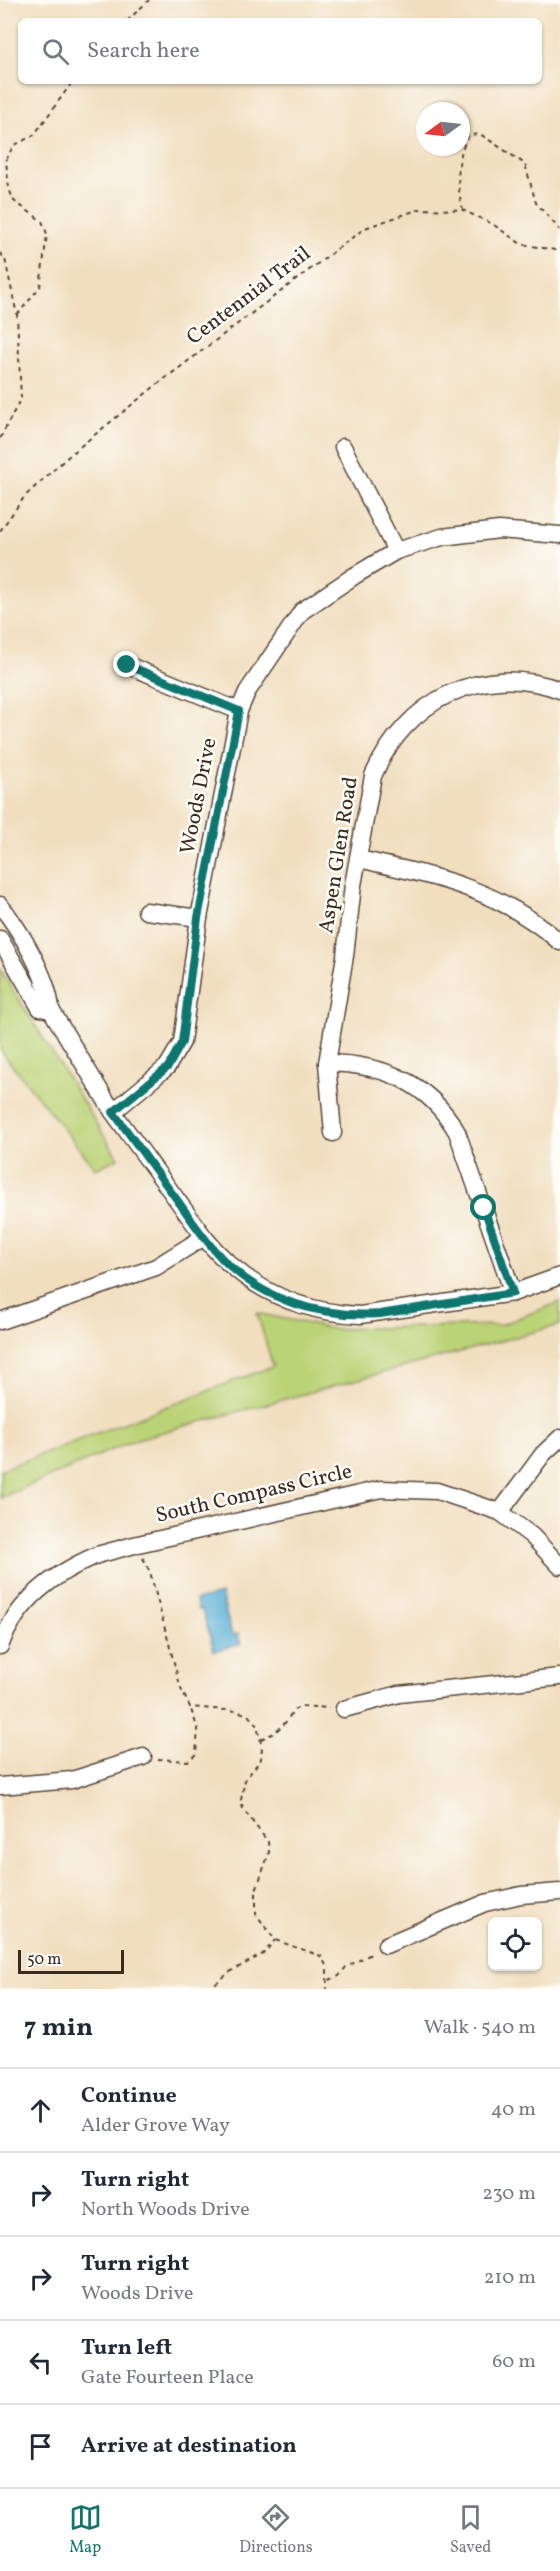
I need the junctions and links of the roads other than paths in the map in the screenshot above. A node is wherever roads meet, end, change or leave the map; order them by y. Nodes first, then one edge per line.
1 (343, 447) dead end
2 (560, 535) edge
3 (396, 551) junction
4 (127, 665) dead end
5 (560, 690) edge
6 (239, 711) junction
7 (359, 859) junction
8 (0, 905) edge
9 (147, 911) dead end
10 (198, 918) junction
11 (0, 939) edge
12 (560, 942) edge
13 (51, 1010) junction
14 (327, 1063) junction
15 (113, 1112) junction
16 (333, 1133) dead end
17 (204, 1237) junction
18 (560, 1276) edge
19 (513, 1293) junction
20 (0, 1321) edge
21 (560, 1438) edge
22 (500, 1512) junction
23 (560, 1566) edge
24 (0, 1646) edge
25 (560, 1677) edge
26 (344, 1710) road end
27 (143, 1757) road end
28 (0, 1786) edge
29 (560, 1892) edge
30 (386, 1945) road end

1 - 3 street
2 - 3 street, Woods Drive
3 - 6 street, Woods Drive
4 - 6 street
5 - 7 street, Aspen Glen Road
6 - 10 street, Woods Drive
7 - 12 street
7 - 14 street, Aspen Glen Road
8 - 13 street
9 - 10 street
10 - 15 street, Woods Drive
11 - 13 street
13 - 15 street
14 - 16 street, Aspen Glen Road
14 - 19 street
15 - 17 street
17 - 19 street
17 - 20 street
18 - 19 street
21 - 22 street
22 - 23 street, South Compass Circle
22 - 24 street, South Compass Circle
25 - 26 street
27 - 28 street
29 - 30 street

